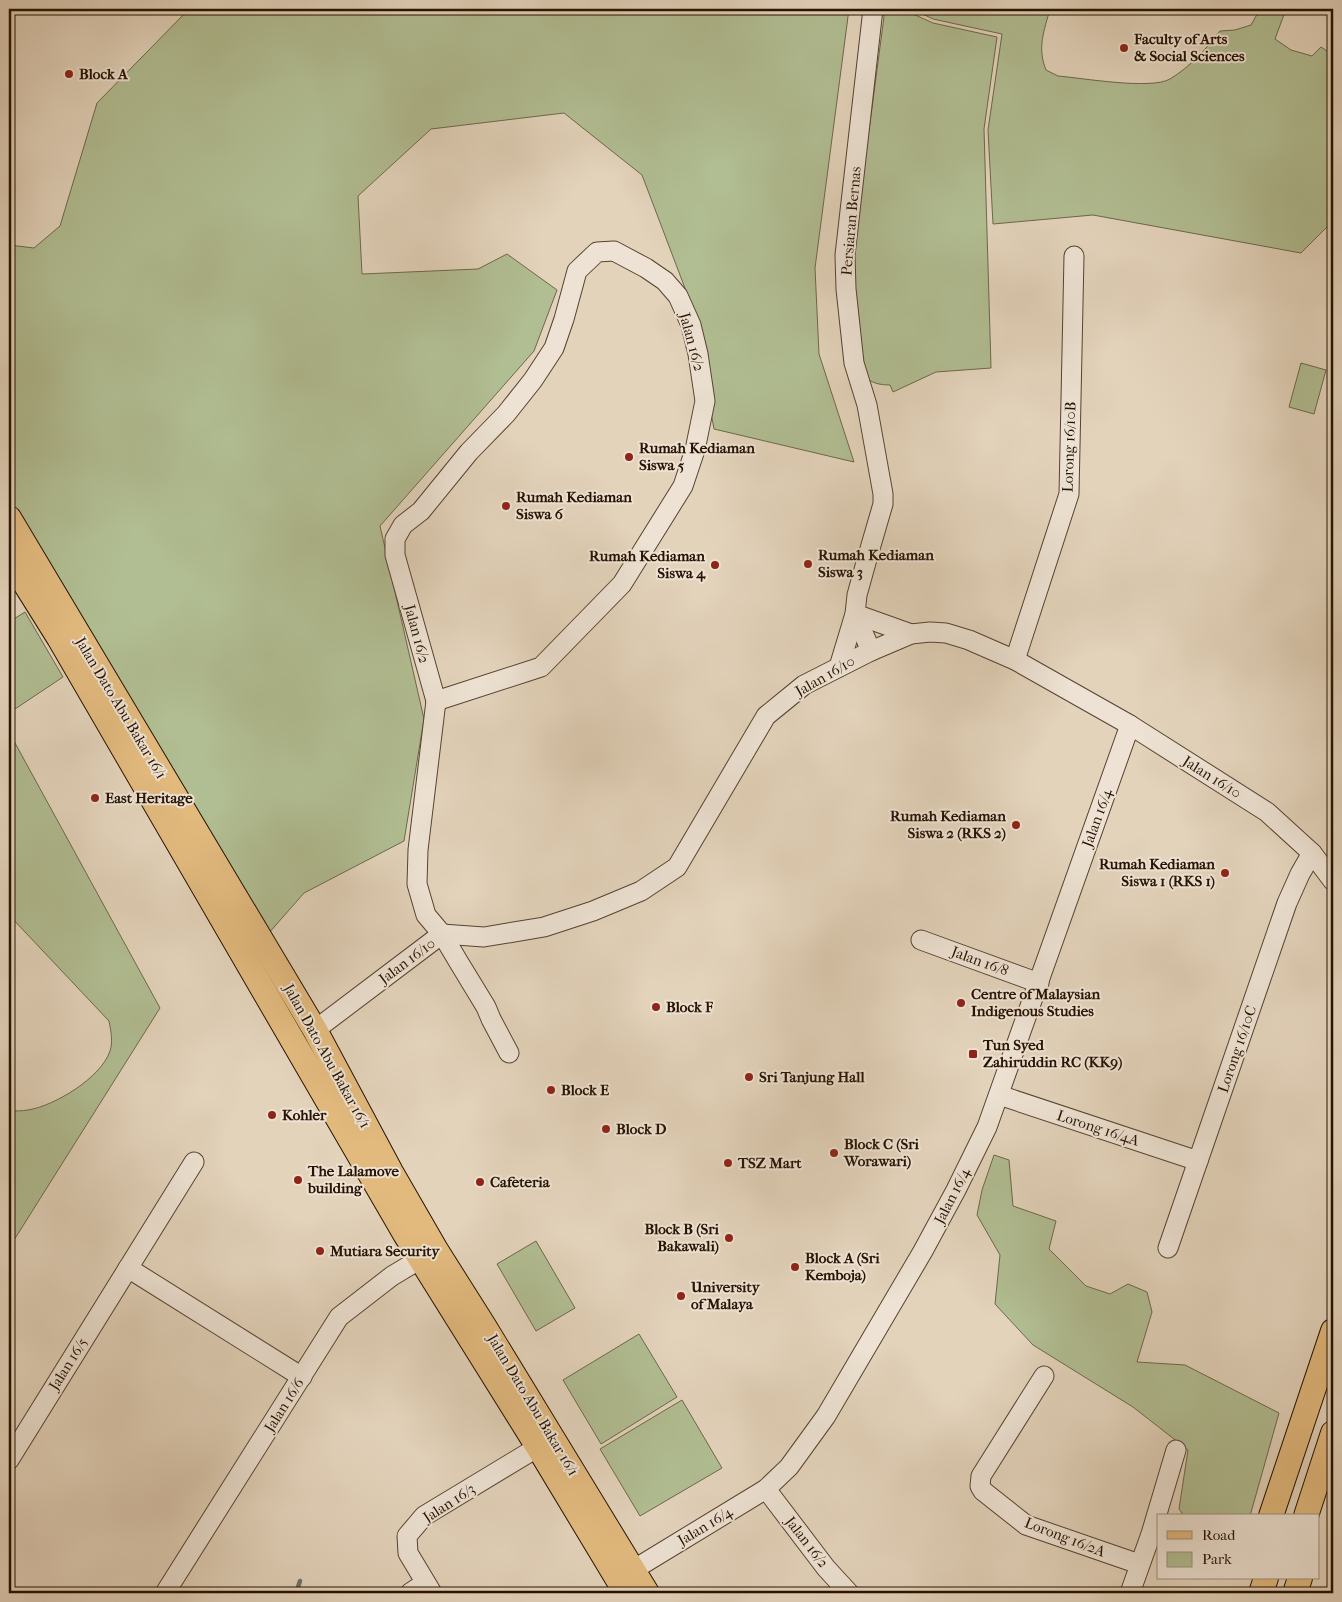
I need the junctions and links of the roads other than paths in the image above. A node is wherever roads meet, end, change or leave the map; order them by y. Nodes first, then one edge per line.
1 (873, 9) edge
2 (1074, 256) dead end
3 (9, 518) edge
4 (9, 558) edge
5 (854, 614) junction
6 (911, 634) junction
7 (871, 651) junction
8 (1015, 660) junction
9 (839, 667) junction
10 (436, 701) junction
11 (1130, 725) junction
12 (1312, 853) junction
13 (1333, 881) edge
14 (442, 934) junction
15 (921, 940) dead end
16 (1039, 983) junction
17 (315, 1030) junction
18 (509, 1052) dead end
19 (999, 1095) junction
20 (1198, 1161) junction
21 (194, 1162) dead end
22 (1168, 1248) dead end
23 (428, 1254) junction
24 (128, 1268) junction
25 (1333, 1330) edge
26 (1044, 1376) dead end
27 (302, 1377) junction
28 (1333, 1377) edge
29 (1333, 1434) edge
30 (538, 1447) junction
31 (1176, 1450) dead end
32 (9, 1460) edge
33 (1333, 1481) edge
34 (766, 1489) junction
35 (1272, 1514) edge
36 (1288, 1514) edge
37 (1307, 1514) edge
38 (1320, 1519) edge
39 (1139, 1564) junction
40 (633, 1570) junction
41 (1249, 1580) edge
42 (1265, 1580) edge
43 (1284, 1580) edge
44 (1299, 1580) edge
45 (422, 1590) edge
46 (165, 1593) edge
47 (626, 1593) edge
48 (647, 1593) edge
49 (849, 1593) edge
50 (1130, 1593) edge
51 (1245, 1593) edge
52 (1261, 1593) edge
53 (1280, 1593) edge
54 (1295, 1593) edge

1 - 5 street, Persiaran Bernas
2 - 8 street, Lorong 16/10B
3 - 17 main road, Jalan Dato Abu Bakar 16/1
4 - 23 main road, Jalan Dato Abu Bakar 16/1
5 - 6 street
5 - 7 street
5 - 9 street, Persiaran Bernas
6 - 7 street, Jalan 16/10
6 - 8 street, Jalan 16/10
7 - 9 street, Jalan 16/10
8 - 11 street, Jalan 16/10
9 - 14 street, Jalan 16/10
10 - 10 street, Jalan 16/2
10 - 14 street, Jalan 16/2
11 - 12 street, Jalan 16/10
11 - 16 street, Jalan 16/4
12 - 13 street, Jalan 16/10
12 - 20 street, Lorong 16/10C
14 - 17 street, Jalan 16/10
14 - 18 street, Jalan 16/2
15 - 16 street, Jalan 16/8
16 - 19 street, Jalan 16/4
17 - 23 main road, Jalan Dato Abu Bakar 16/1
19 - 20 street, Lorong 16/4A
19 - 34 street, Jalan 16/4
20 - 22 street, Lorong 16/10C
21 - 24 street, Jalan 16/5
23 - 27 street, Jalan 16/6
23 - 30 main road, Jalan Dato Abu Bakar 16/1
23 - 40 main road, Jalan Dato Abu Bakar 16/1
24 - 27 street
24 - 32 street, Jalan 16/5
25 - 35 main road
26 - 39 street, Lorong 16/2A
27 - 46 street, Jalan 16/6
28 - 36 main road
29 - 37 main road
30 - 45 street, Jalan 16/3
30 - 47 main road, Jalan Dato Abu Bakar 16/1
31 - 39 street
33 - 38 main road
34 - 40 street, Jalan 16/4
34 - 49 street, Jalan 16/2
39 - 50 street
40 - 48 main road, Jalan Dato Abu Bakar 16/1
41 - 51 main road
42 - 52 main road
43 - 53 main road
44 - 54 main road

